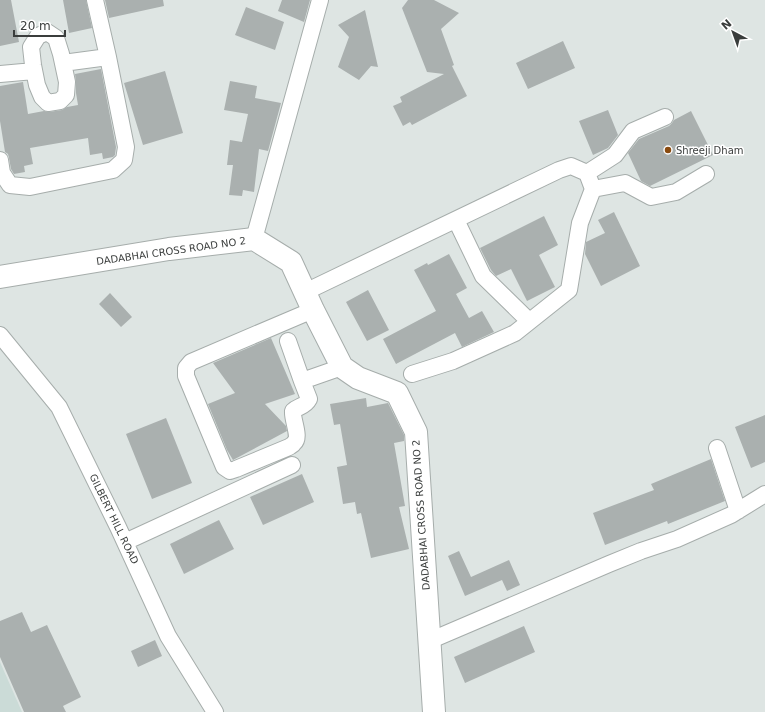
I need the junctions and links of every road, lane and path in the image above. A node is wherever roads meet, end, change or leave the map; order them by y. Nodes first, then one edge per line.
1 (95, 0) edge
2 (320, 0) edge
3 (108, 57) junction
4 (63, 63) junction
5 (34, 70) junction
6 (0, 74) edge
7 (665, 117) dead end
8 (0, 160) edge
9 (587, 173) junction
10 (706, 174) dead end
11 (593, 189) junction
12 (456, 220) junction
13 (254, 240) junction
14 (0, 277) edge
15 (309, 301) junction
16 (530, 321) junction
17 (0, 335) edge
18 (288, 341) dead end
19 (341, 364) junction
20 (412, 374) dead end
21 (307, 375) junction
22 (717, 448) dead end
23 (292, 465) dead end
24 (765, 494) edge
25 (738, 511) junction
26 (125, 542) junction
27 (429, 641) junction
28 (215, 712) edge
29 (434, 712) edge

1 - 3 street
2 - 13 street
3 - 4 street
3 - 8 street
4 - 5 street
4 - 5 street
5 - 6 street
7 - 9 street
9 - 11 street
9 - 12 street
10 - 11 street
11 - 16 street
12 - 15 street
12 - 16 street
13 - 14 street, DADABHAI CROSS ROAD NO 2
13 - 15 street, DADABHAI CROSS ROAD NO 2
15 - 19 street, DADABHAI CROSS ROAD NO 2
15 - 21 street
16 - 20 street
17 - 26 street, GILBERT HILL ROAD
18 - 21 street
19 - 21 street
19 - 27 street, DADABHAI CROSS ROAD NO 2
22 - 25 street
23 - 26 street
24 - 25 street
25 - 27 street
26 - 28 street, GILBERT HILL ROAD
27 - 29 street, DADABHAI CROSS ROAD NO 2

